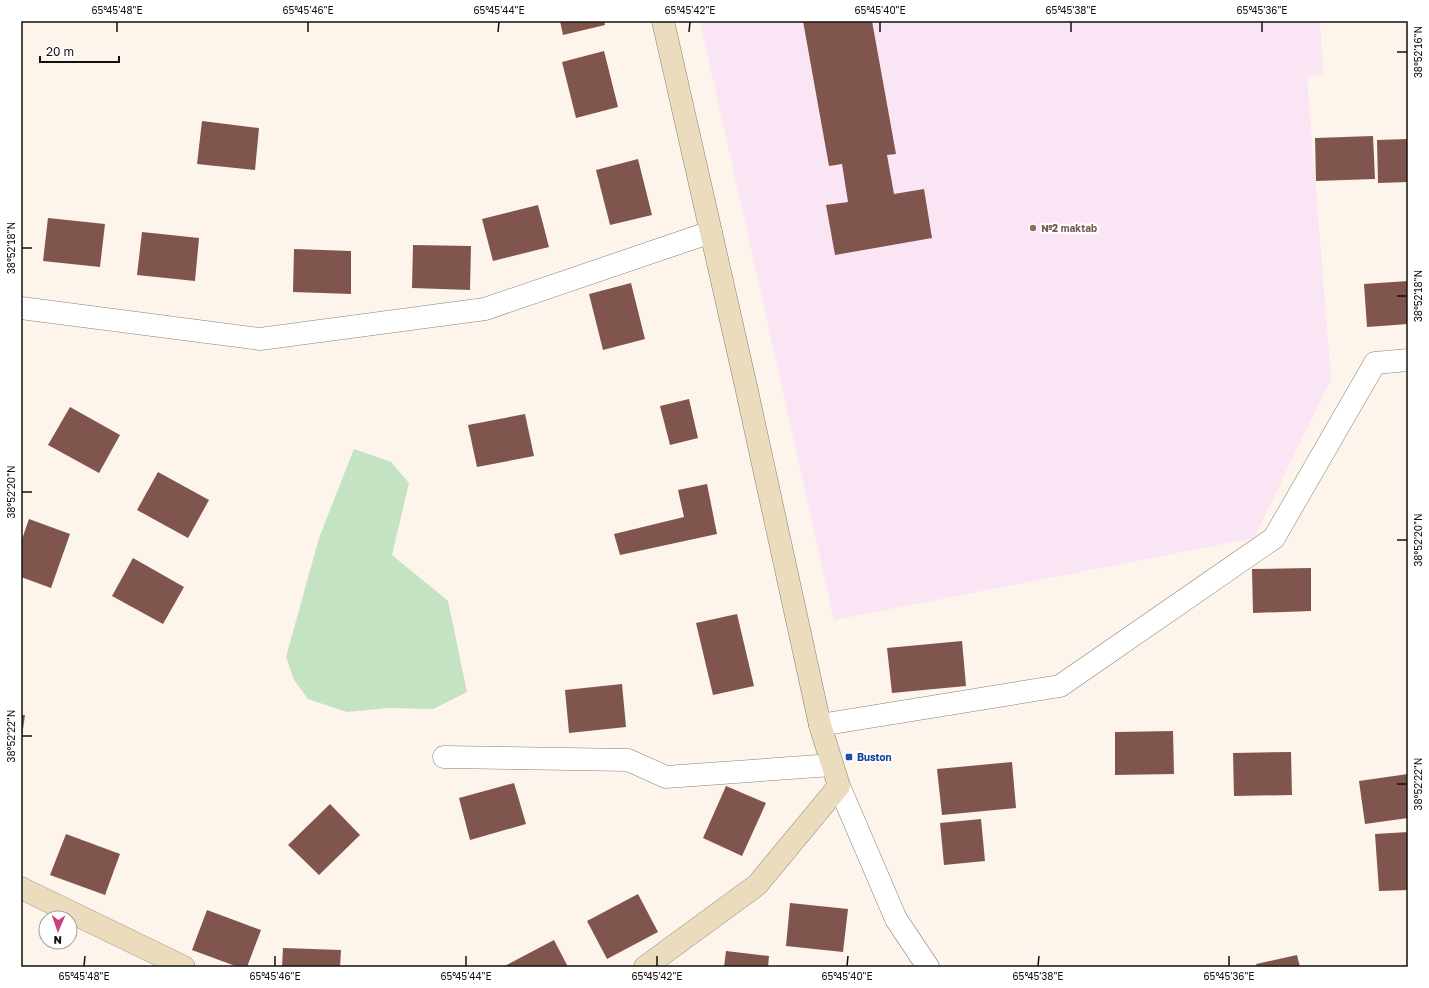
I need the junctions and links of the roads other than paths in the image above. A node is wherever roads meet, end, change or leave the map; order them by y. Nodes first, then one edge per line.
1 (663, 21) edge
2 (711, 232) junction
3 (21, 308) edge
4 (1408, 360) edge
5 (820, 725) junction
6 (444, 757) dead end
7 (832, 765) junction
8 (839, 786) junction
9 (21, 888) edge
10 (184, 967) edge
11 (645, 967) edge
12 (928, 967) edge

1 - 2 street
2 - 3 street
2 - 5 street
4 - 5 street
5 - 7 street
6 - 7 street
7 - 8 street
8 - 11 street
8 - 12 street
9 - 10 street

